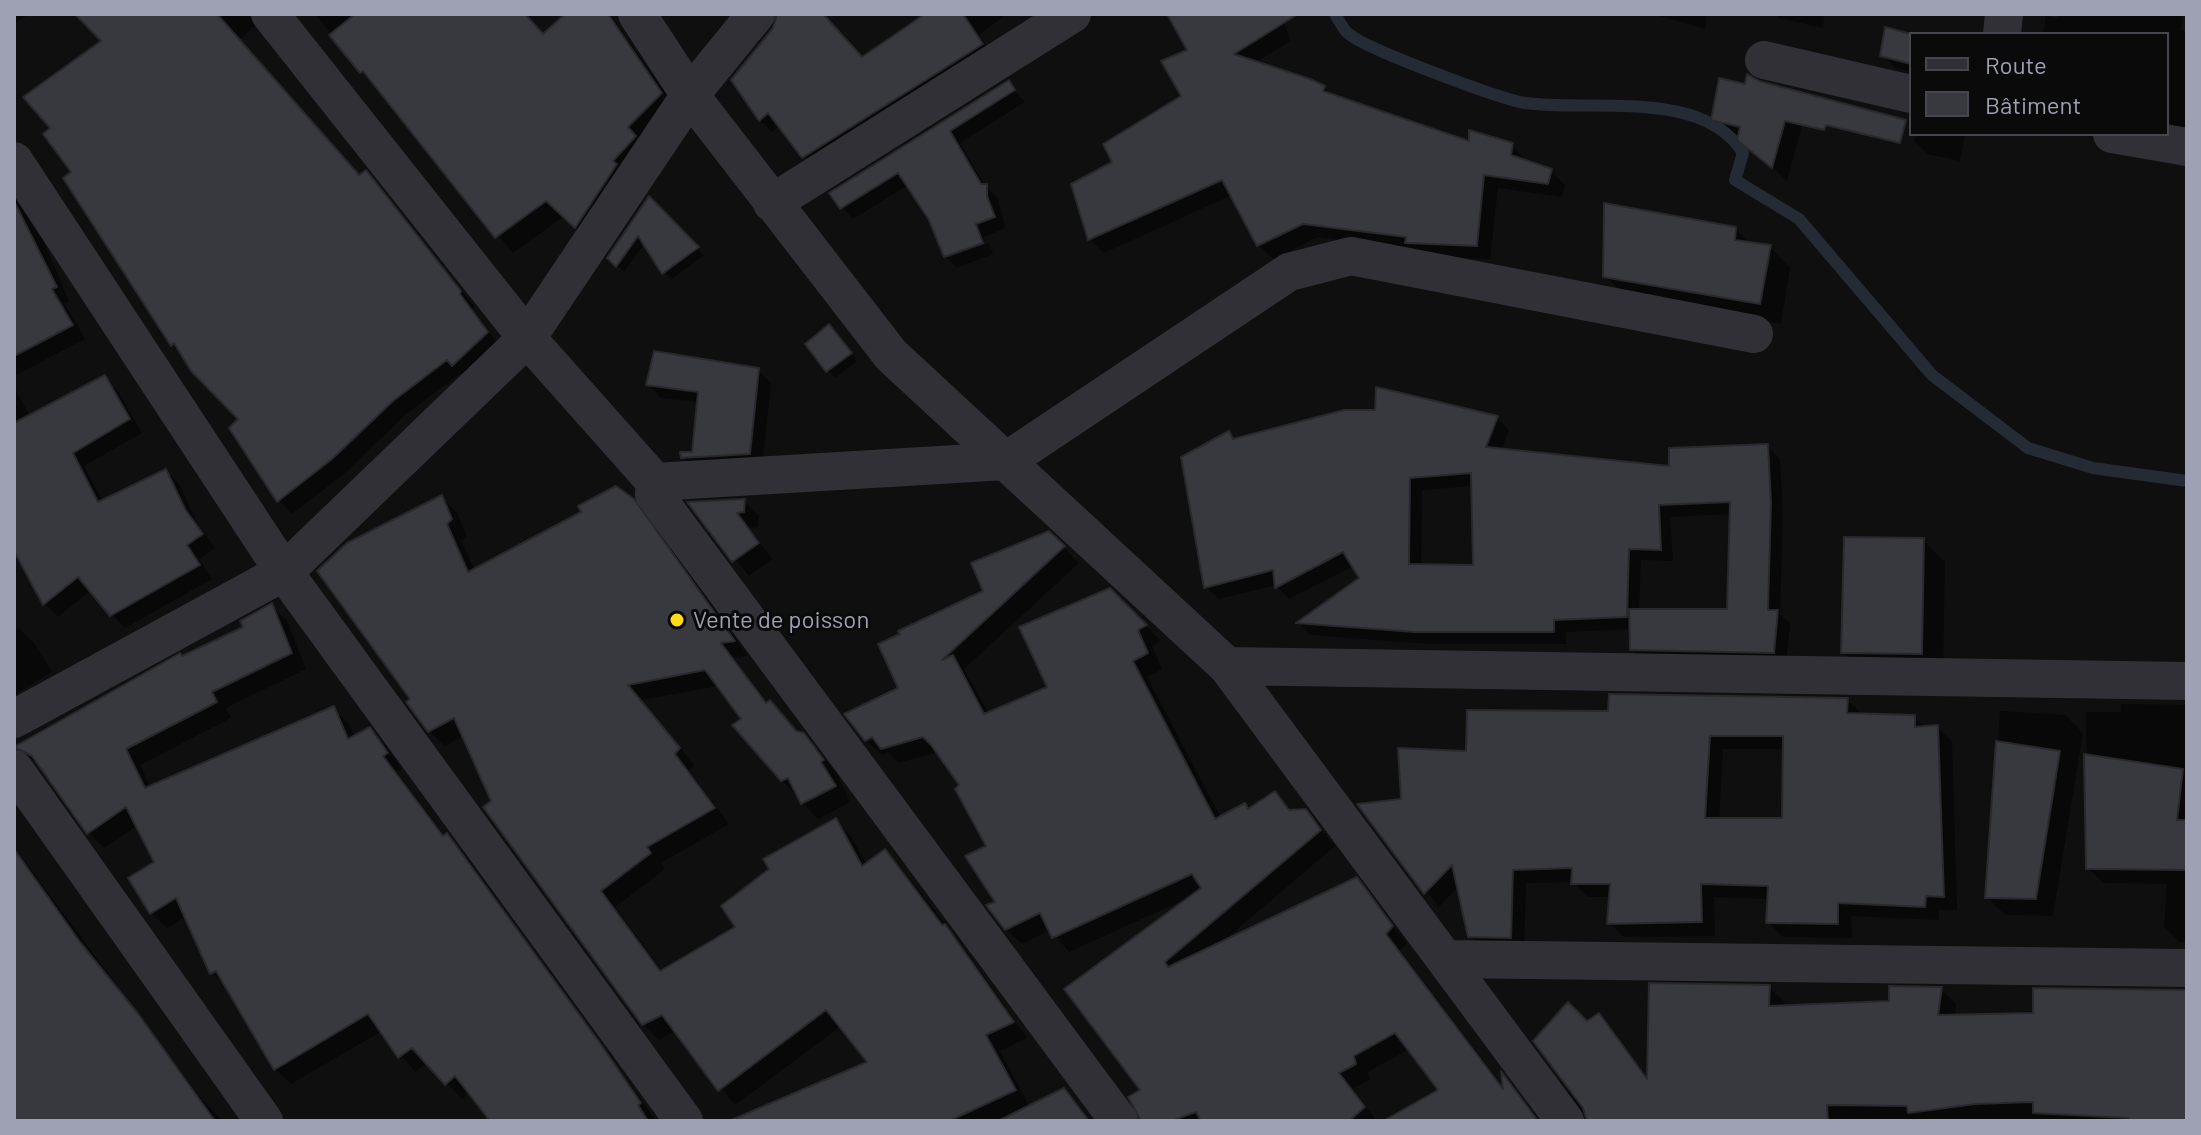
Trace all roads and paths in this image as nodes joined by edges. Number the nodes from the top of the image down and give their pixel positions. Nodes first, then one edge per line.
1 (270, 14) edge
2 (637, 14) edge
3 (756, 14) edge
4 (1072, 14) edge
5 (1764, 60) dead end
6 (1909, 94) edge
7 (690, 95) junction
8 (2124, 136) edge
9 (2187, 147) edge
10 (14, 161) edge
11 (772, 203) junction
12 (1754, 334) dead end
13 (527, 338) junction
14 (1006, 461) junction
15 (655, 482) junction
16 (284, 572) junction
17 (1227, 666) junction
18 (2187, 681) edge
19 (14, 719) edge
20 (14, 769) edge
21 (1445, 959) junction
22 (2187, 968) edge
23 (264, 1121) edge
24 (684, 1121) edge
25 (1119, 1121) edge
26 (1565, 1121) edge

1 - 13 street
2 - 7 street
3 - 7 street
4 - 11 street
5 - 6 street
7 - 11 street
7 - 13 street
8 - 9 street
10 - 16 street
11 - 14 street
12 - 14 street
13 - 15 street
13 - 16 street
14 - 15 street
14 - 17 street
15 - 25 street
16 - 19 street
16 - 24 street
17 - 18 street
17 - 21 street
20 - 23 street
21 - 22 street
21 - 26 street

